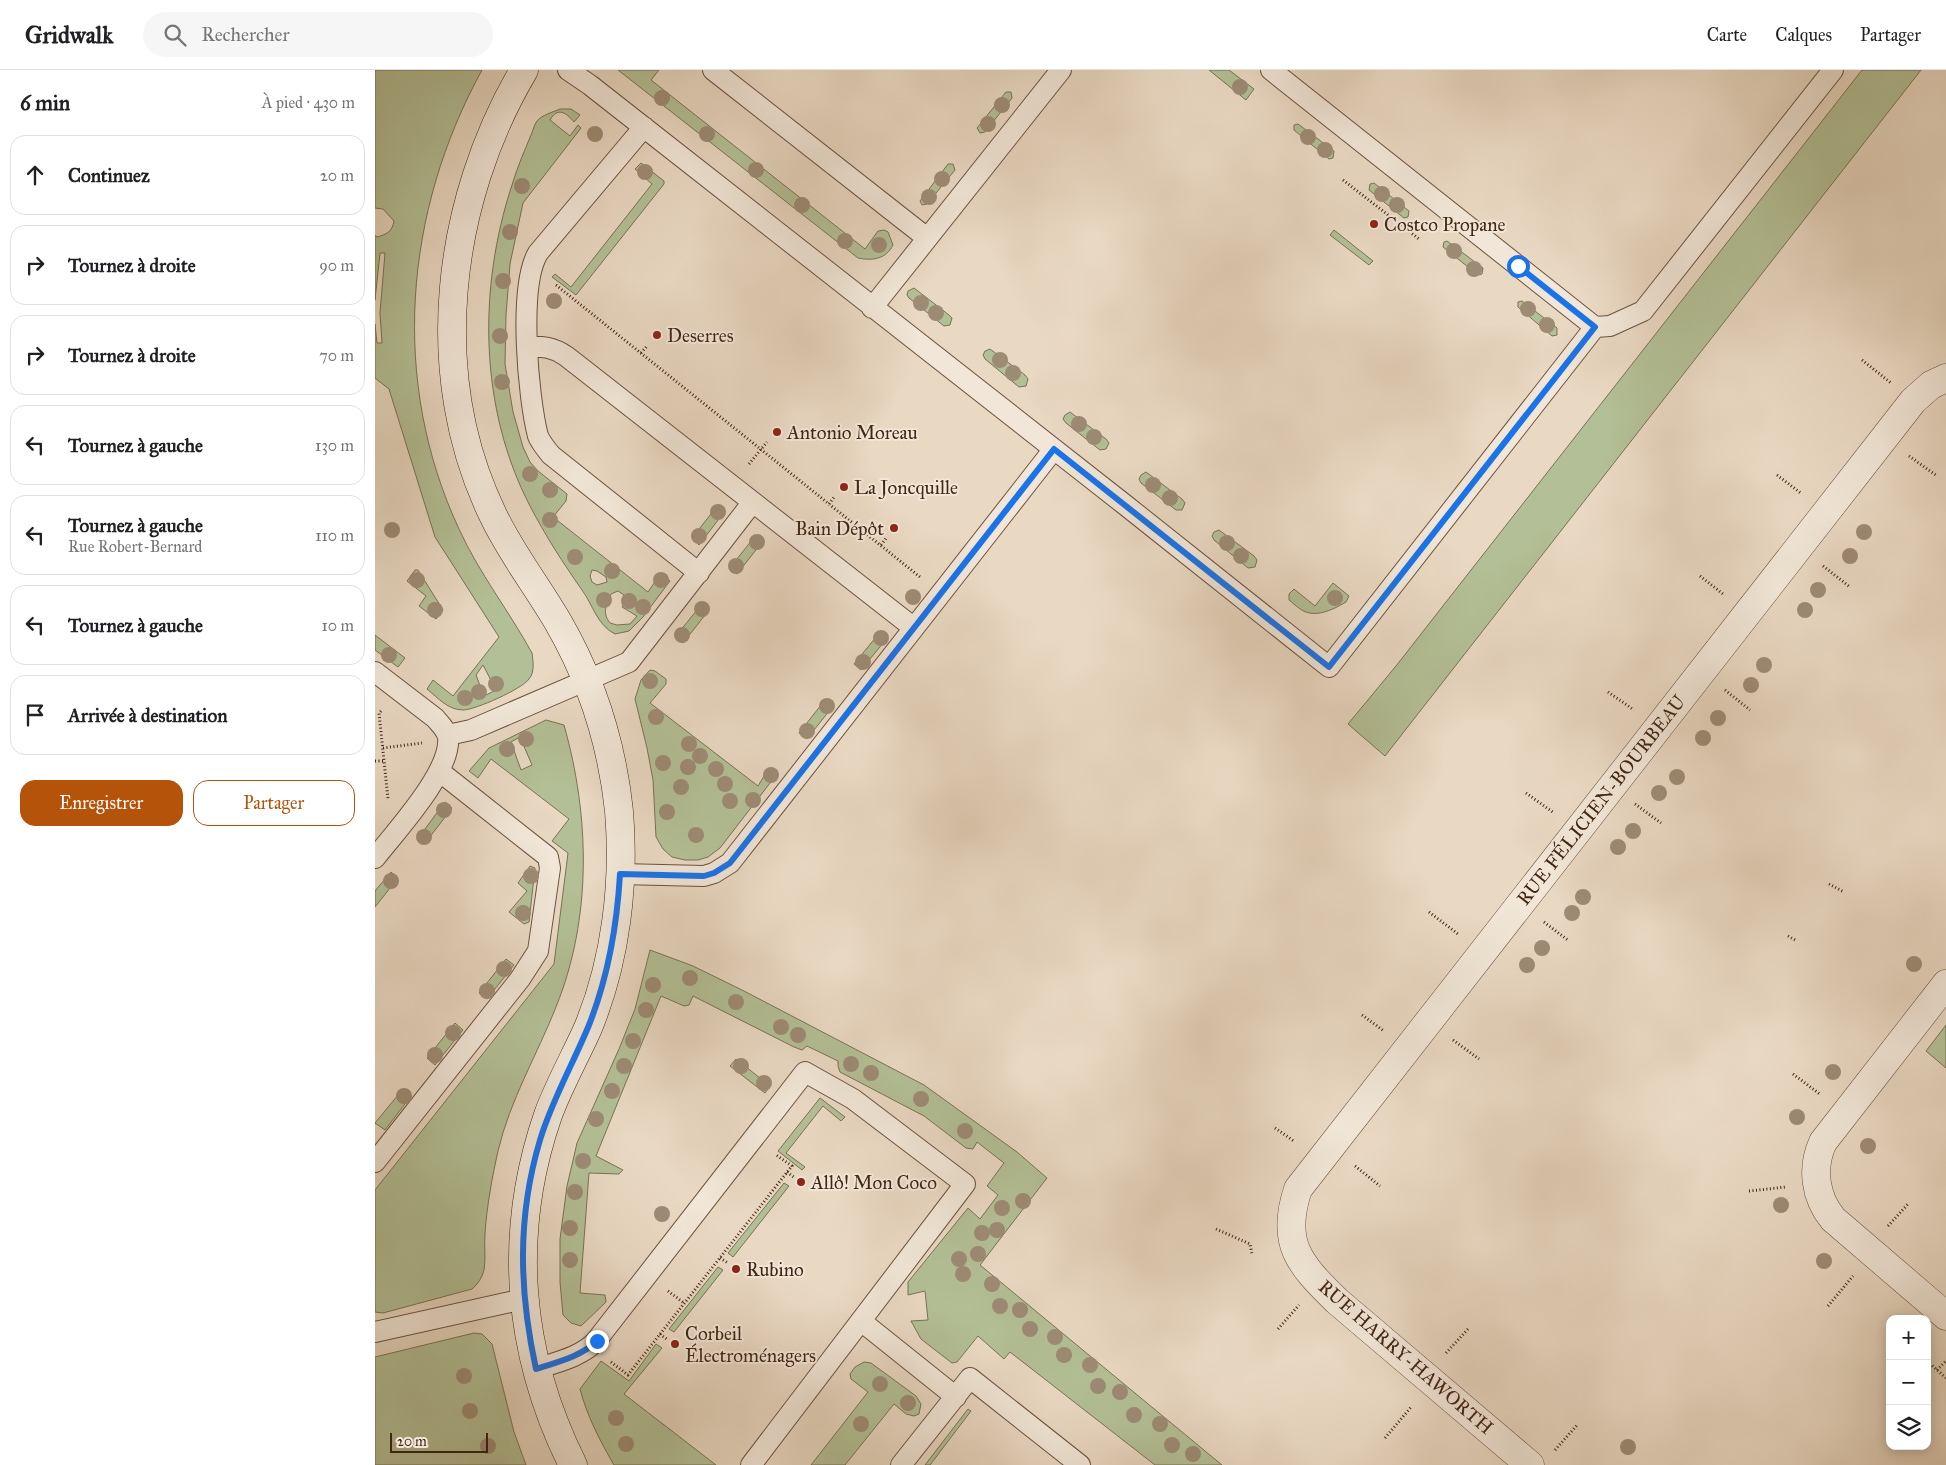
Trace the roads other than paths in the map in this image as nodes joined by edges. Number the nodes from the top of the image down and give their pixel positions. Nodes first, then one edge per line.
1 (524, 70) edge
2 (568, 70) edge
3 (713, 70) edge
4 (1061, 70) edge
5 (1271, 70) edge
6 (1833, 70) edge
7 (644, 127) junction
8 (927, 238) junction
9 (872, 308) junction
10 (1595, 327) junction
11 (527, 347) junction
12 (1946, 378) edge
13 (1054, 449) junction
14 (752, 503) junction
15 (699, 573) junction
16 (914, 628) junction
17 (375, 672) edge
18 (586, 681) junction
19 (447, 736) junction
20 (439, 771) junction
21 (375, 858) edge
22 (620, 874) junction
23 (1946, 984) edge
24 (375, 1162) edge
25 (1293, 1241) joint
26 (524, 1299) junction
27 (1946, 1316) edge
28 (861, 1321) junction
29 (375, 1332) edge
30 (536, 1369) junction
31 (956, 1397) junction
32 (573, 1465) edge
33 (751, 1465) edge
34 (901, 1465) edge
35 (1080, 1465) edge
36 (1530, 1465) edge

1 - 18 street
2 - 7 lane
3 - 8 lane
4 - 8 lane
5 - 10 lane
6 - 10 lane
7 - 9 lane
7 - 11 lane
8 - 9 lane
9 - 13 lane
10 - 13 lane
11 - 14 lane
11 - 15 lane
12 - 25 street, RUE FÉLICIEN-BOURBEAU
13 - 16 lane
14 - 15 lane
14 - 16 lane
15 - 18 lane
16 - 22 lane
17 - 19 lane
18 - 19 lane
18 - 22 street
19 - 20 lane
20 - 21 lane
20 - 24 lane
22 - 26 street
23 - 27 street
25 - 36 street, RUE HARRY-HAWORTH
26 - 29 lane
26 - 30 street
28 - 30 lane
28 - 31 lane
28 - 33 lane
30 - 32 street
31 - 34 lane
31 - 35 lane

